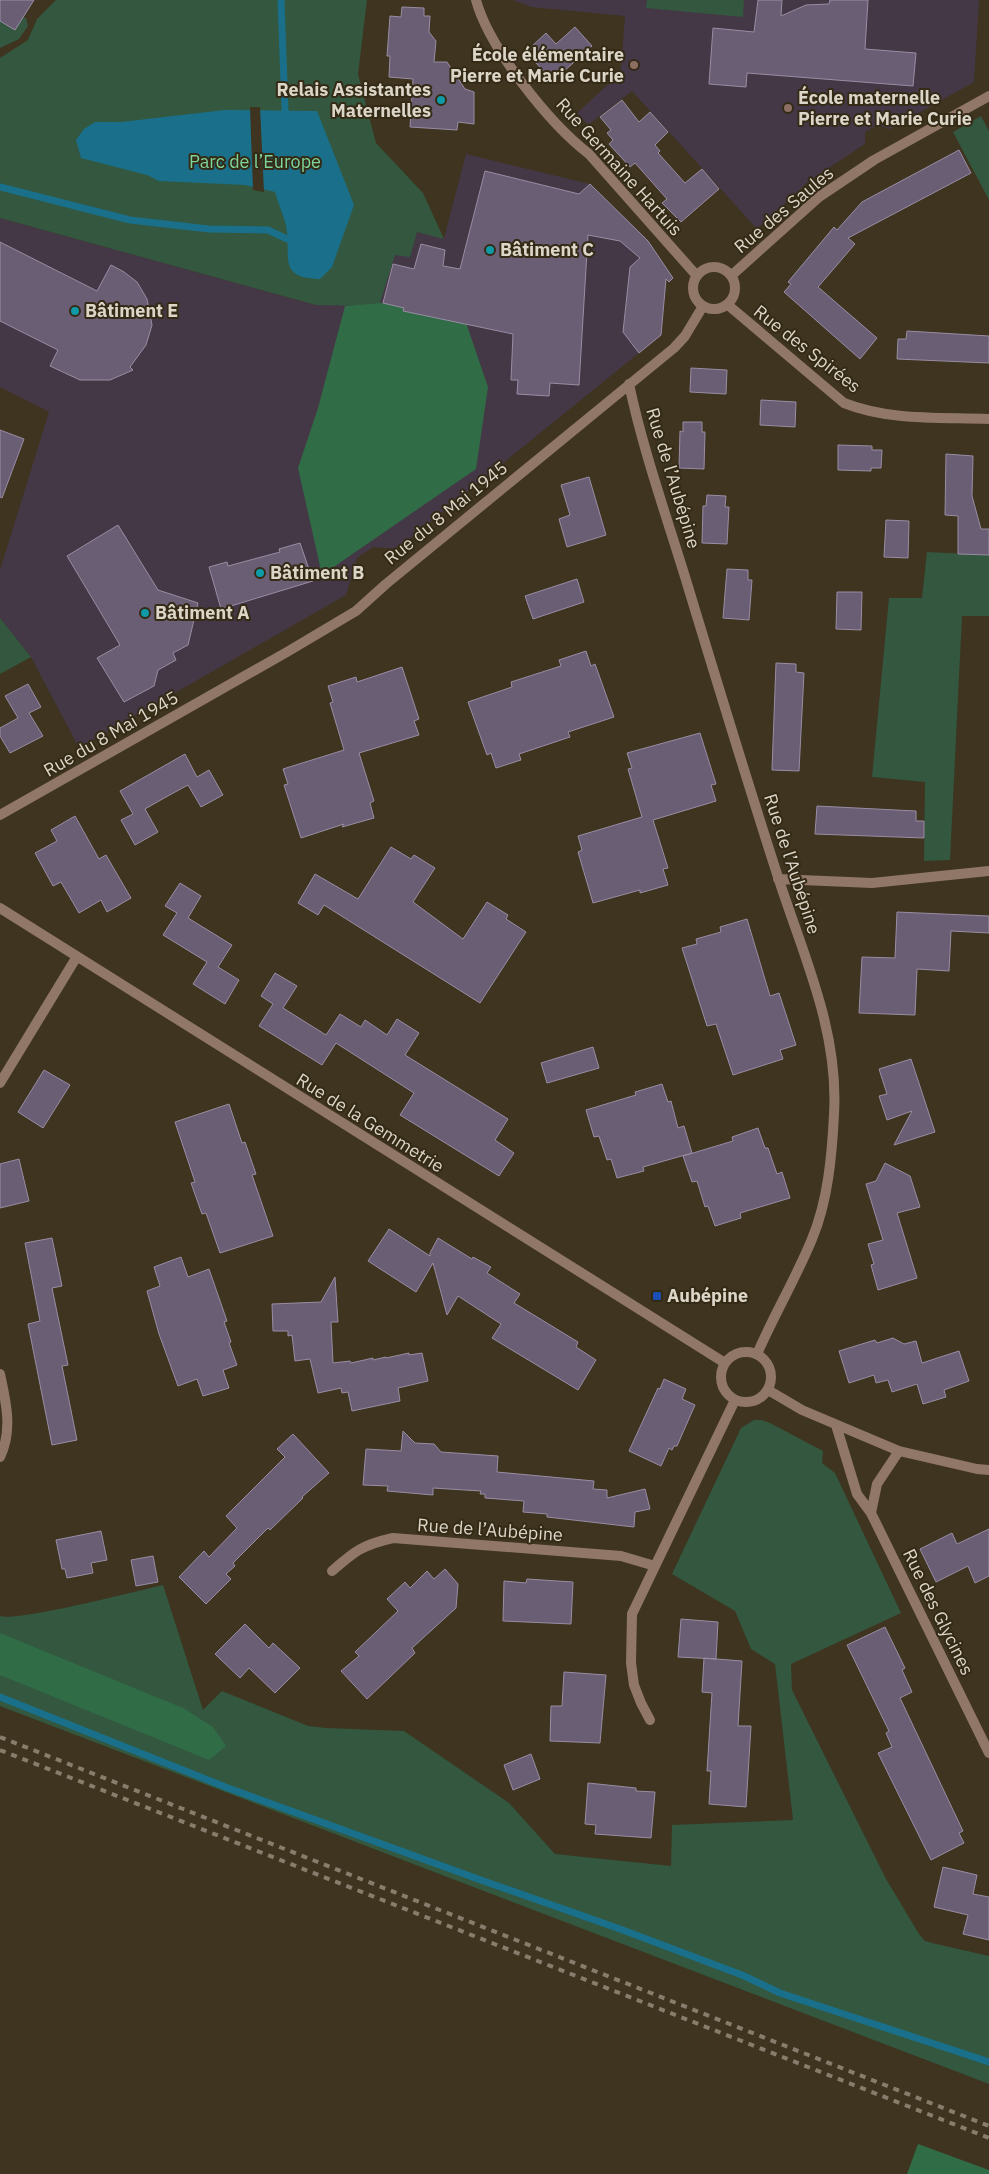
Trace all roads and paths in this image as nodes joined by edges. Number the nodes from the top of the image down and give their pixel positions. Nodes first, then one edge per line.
1 (476, 0) edge
2 (989, 96) edge
3 (697, 276) junction
4 (732, 276) junction
5 (728, 305) junction
6 (703, 306) junction
7 (629, 384) junction
8 (989, 419) edge
9 (0, 815) edge
10 (989, 871) edge
11 (778, 879) junction
12 (0, 908) edge
13 (76, 958) junction
14 (0, 1083) edge
15 (757, 1354) junction
16 (725, 1363) junction
17 (0, 1374) edge
18 (768, 1390) junction
19 (735, 1400) junction
20 (836, 1424) junction
21 (899, 1451) junction
22 (0, 1457) edge
23 (989, 1470) edge
24 (871, 1513) junction
25 (655, 1566) junction
26 (332, 1571) dead end
27 (650, 1720) dead end
28 (989, 1753) edge

1 - 3 street, Rue Germaine Hartuis
2 - 4 street, Rue des Saules
3 - 4 street
3 - 6 street
4 - 5 street
5 - 6 street
5 - 8 street, Rue des Spirées
6 - 7 street, Rue du 8 Mai 1945
7 - 9 street, Rue du 8 Mai 1945
7 - 11 street, Rue de l’Aubépine
10 - 11 street
11 - 15 street, Rue de l’Aubépine
12 - 13 street, Rue de la Gemmetrie
13 - 14 street
13 - 16 street, Rue de la Gemmetrie
15 - 16 street
15 - 18 street
16 - 19 street
17 - 22 street
18 - 19 street
18 - 20 street
19 - 25 street
20 - 21 street
20 - 24 street, Rue des Glycines
21 - 23 street
21 - 24 street
24 - 28 street, Rue des Glycines
25 - 26 street, Rue de l’Aubépine
25 - 27 street

